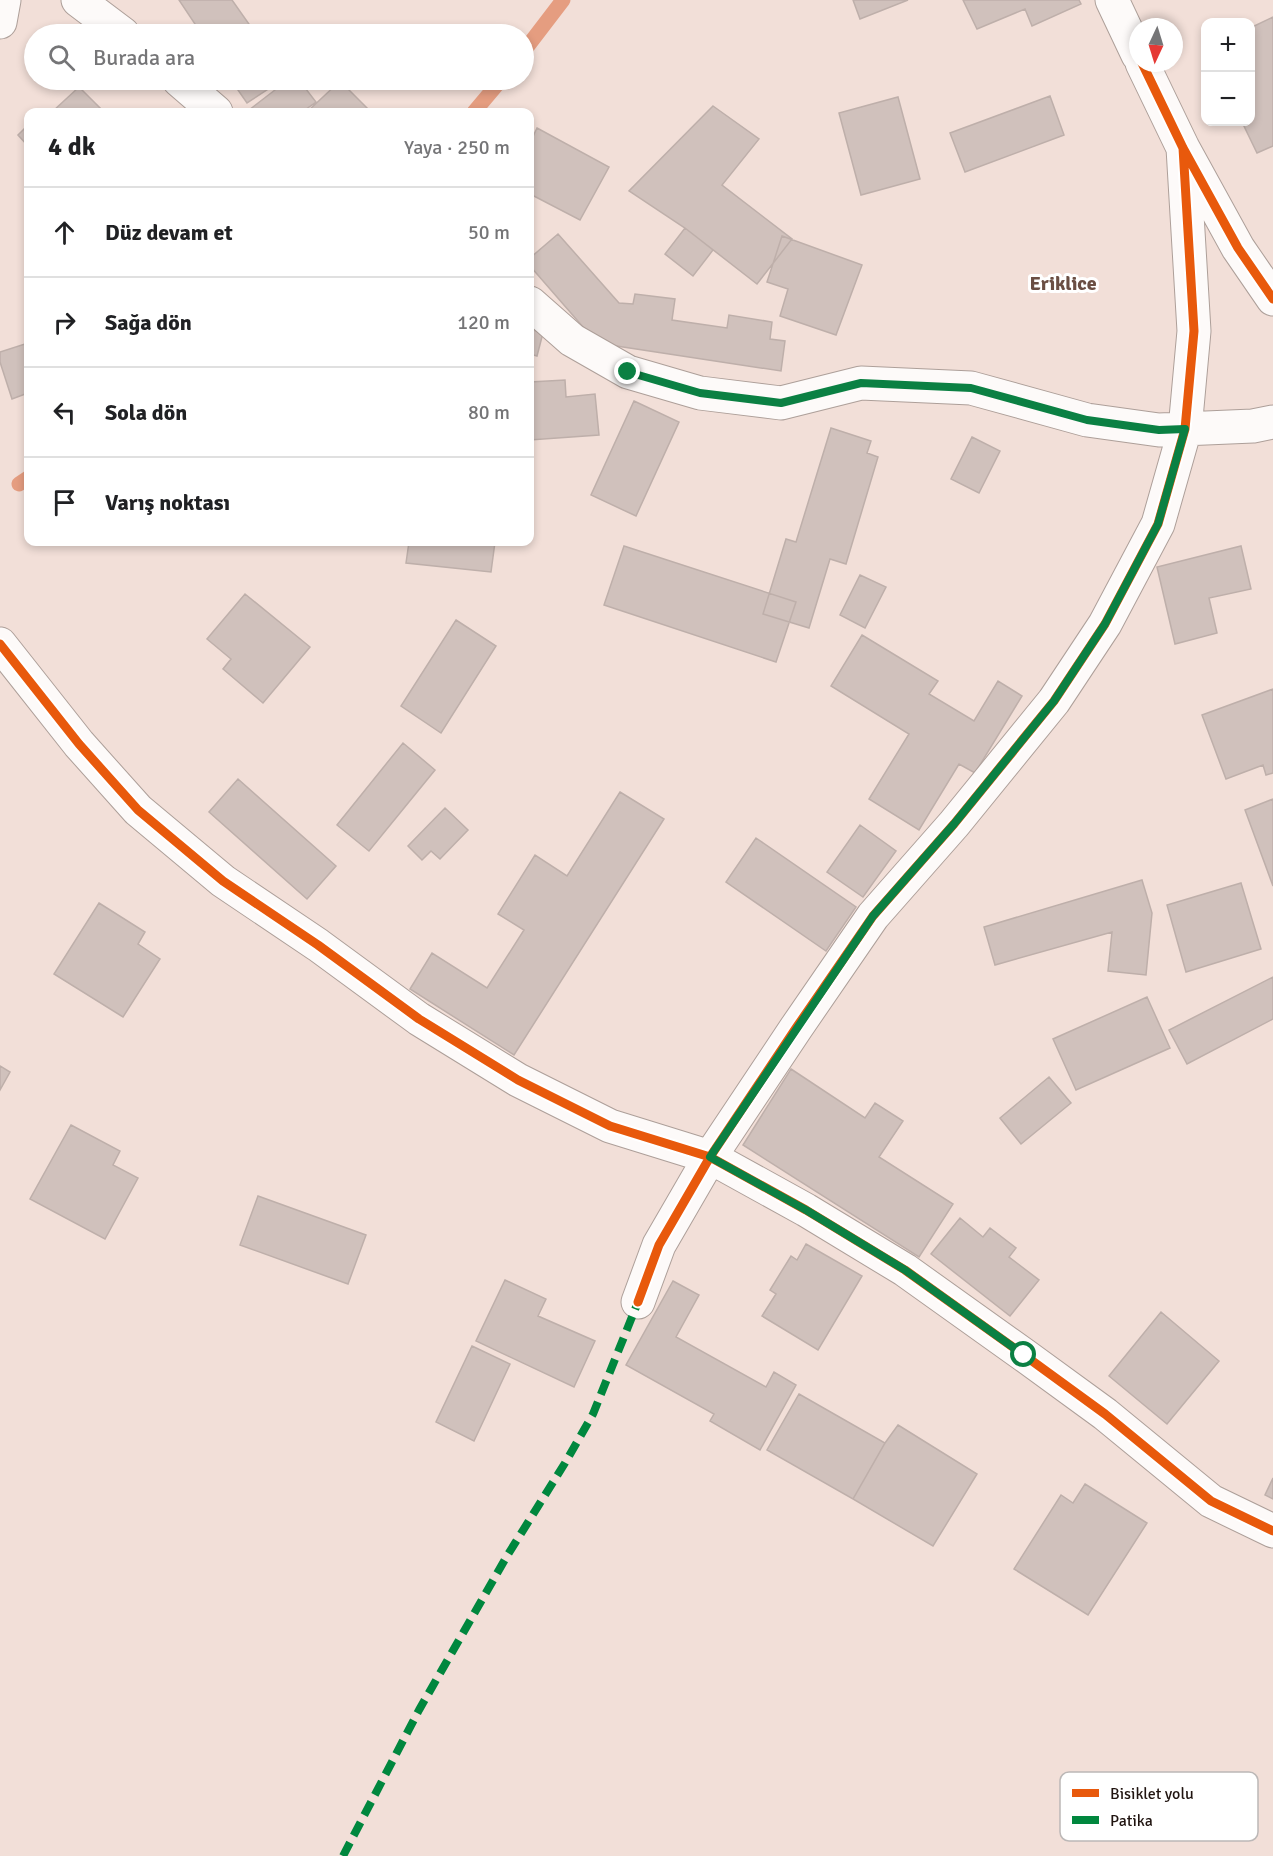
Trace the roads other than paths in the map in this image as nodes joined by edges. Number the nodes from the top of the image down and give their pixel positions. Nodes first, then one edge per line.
1 (4, 0) edge
2 (78, 0) edge
3 (1112, 0) edge
4 (0, 22) edge
5 (110, 24) edge
6 (1129, 36) edge
7 (1146, 72) edge
8 (191, 90) edge
9 (211, 108) edge
10 (1183, 148) junction
11 (1268, 283) edge
12 (534, 307) edge
13 (1273, 422) edge
14 (1185, 429) junction
15 (0, 644) edge
16 (710, 1157) junction
17 (638, 1302) dead end
18 (1273, 1531) edge

1 - 4 street
2 - 5 street
3 - 6 street
7 - 10 street
8 - 9 street
10 - 11 street
10 - 14 street
12 - 14 street
13 - 14 street
14 - 16 street
15 - 16 street
16 - 17 street
16 - 18 street

